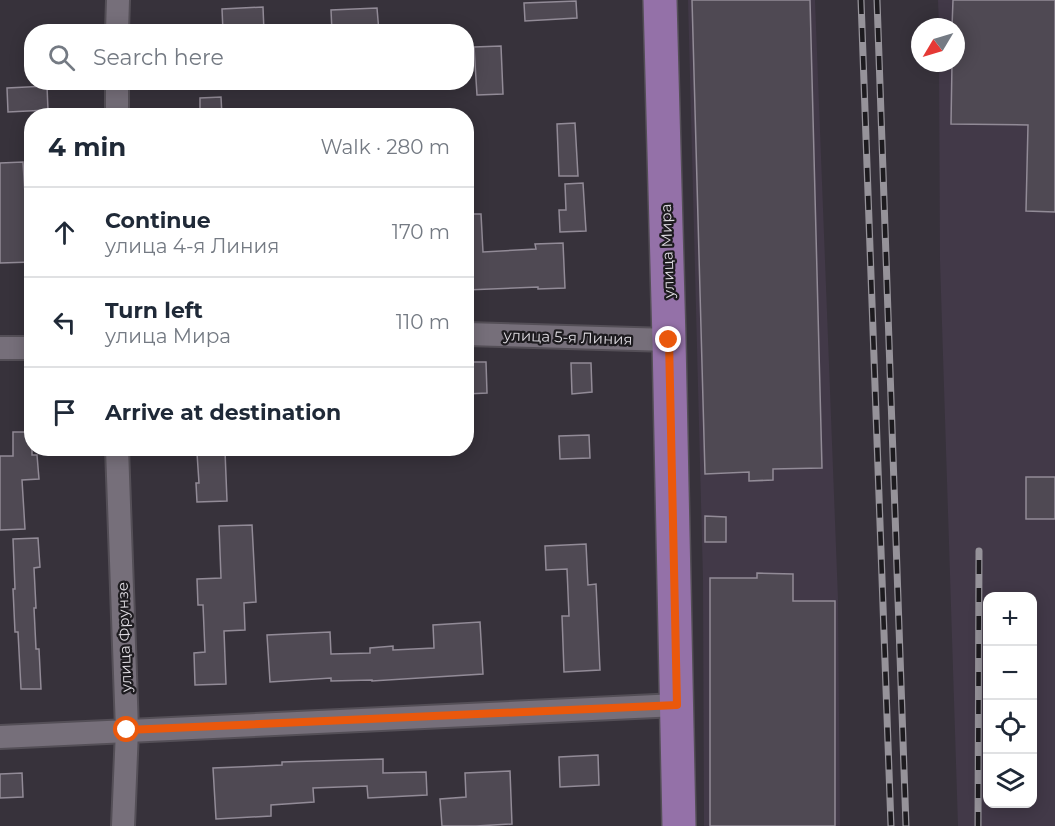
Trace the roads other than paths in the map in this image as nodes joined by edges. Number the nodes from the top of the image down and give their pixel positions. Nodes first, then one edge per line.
1 (118, 0) edge
2 (660, 0) edge
3 (117, 24) edge
4 (117, 90) edge
5 (117, 108) edge
6 (474, 334) edge
7 (669, 340) junction
8 (0, 348) edge
9 (24, 348) edge
10 (117, 456) edge
11 (677, 705) junction
12 (127, 730) junction
13 (0, 736) edge
14 (123, 826) edge
15 (679, 826) edge

1 - 3 street
2 - 7 main road, улица Мира
4 - 5 street
6 - 7 street, улица 5-я Линия
7 - 11 main road, улица Мира
8 - 9 street
10 - 12 street, улица Фрунзе
11 - 12 street
11 - 15 main road, улица Мира
12 - 13 street
12 - 14 street, улица Фрунзе

